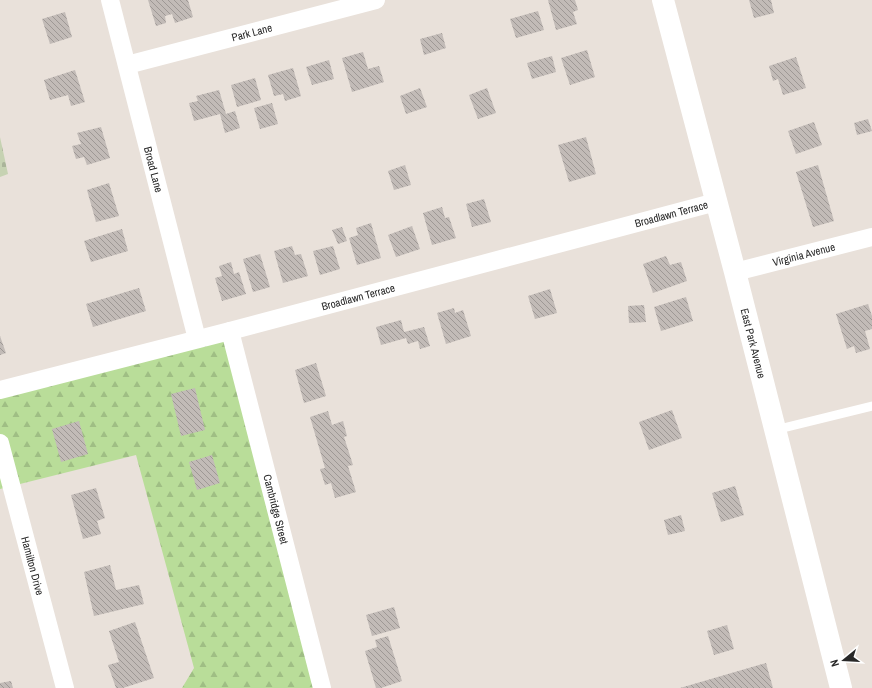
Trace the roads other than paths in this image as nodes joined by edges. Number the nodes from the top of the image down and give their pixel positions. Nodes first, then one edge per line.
1 (110, 0) edge
2 (376, 0) edge
3 (663, 0) edge
4 (127, 65) junction
5 (716, 202) junction
6 (872, 237) edge
7 (735, 272) junction
8 (230, 331) junction
9 (197, 339) junction
10 (0, 390) edge
11 (872, 406) edge
12 (775, 430) junction
13 (0, 443) edge
14 (65, 688) edge
15 (322, 688) edge
16 (841, 688) edge

1 - 4 street, Broad Lane
2 - 4 street, Park Lane
3 - 5 main road, East Park Avenue
4 - 9 street, Broad Lane
5 - 7 main road, East Park Avenue
5 - 8 street, Broadlawn Terrace
6 - 7 street, Virginia Avenue
7 - 12 main road, East Park Avenue
8 - 9 street, Broadlawn Terrace
8 - 15 street, Cambridge Street
9 - 10 street, Broadlawn Terrace
11 - 12 lane
12 - 16 main road, East Park Avenue
13 - 14 street, Hamilton Drive

